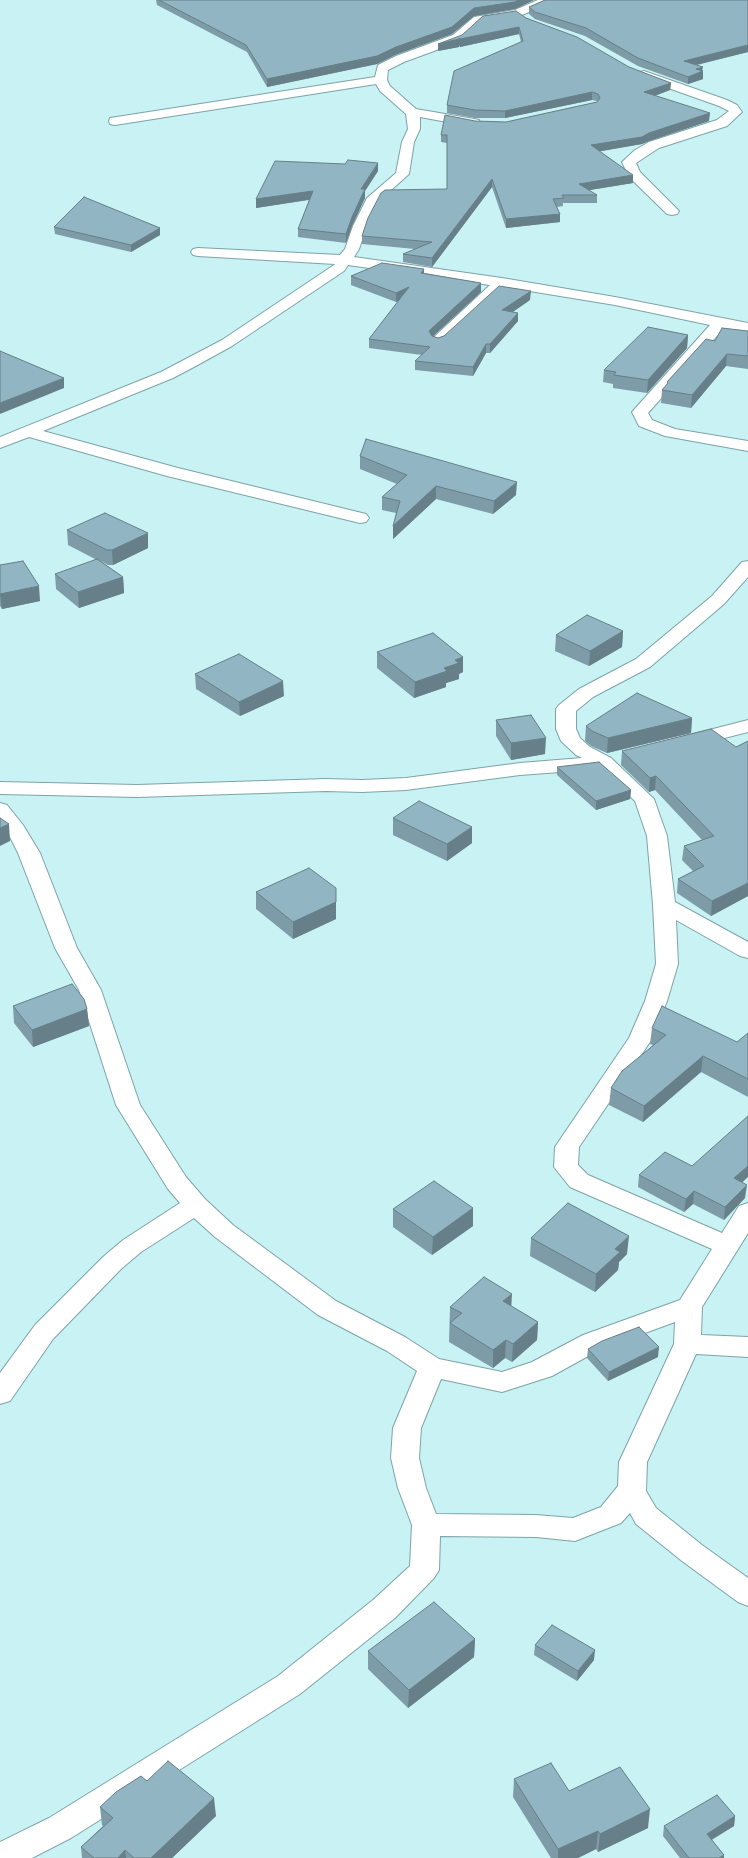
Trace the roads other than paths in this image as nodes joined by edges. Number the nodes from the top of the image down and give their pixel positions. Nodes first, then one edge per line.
1 (548, 0) edge
2 (518, 12) junction
3 (530, 22) edge
4 (633, 70) edge
5 (380, 80) junction
6 (412, 112) junction
7 (115, 121) dead end
8 (490, 124) edge
9 (672, 210) dead end
10 (198, 252) dead end
11 (346, 260) junction
12 (502, 282) junction
13 (720, 323) junction
14 (748, 328) edge
15 (438, 341) edge
16 (28, 432) junction
17 (0, 443) edge
18 (748, 446) edge
19 (360, 518) dead end
20 (748, 566) edge
21 (748, 726) edge
22 (668, 746) edge
23 (614, 760) junction
24 (0, 788) edge
25 (0, 809) edge
26 (664, 905) junction
27 (748, 951) edge
28 (196, 1205) junction
29 (748, 1212) edge
30 (728, 1246) junction
31 (690, 1307) junction
32 (687, 1344) junction
33 (748, 1347) edge
34 (432, 1366) junction
35 (0, 1394) edge
36 (632, 1489) junction
37 (426, 1525) junction
38 (748, 1594) edge
39 (0, 1858) edge

1 - 2 street
2 - 3 street
2 - 5 street
4 - 9 street
5 - 6 street
5 - 7 street
6 - 8 street
6 - 11 street
10 - 11 street
11 - 12 street
11 - 16 street
12 - 13 street
12 - 15 street
13 - 14 street
13 - 18 street
16 - 17 street
16 - 19 street
20 - 23 street
21 - 22 street
23 - 24 street
23 - 26 street
25 - 28 street
26 - 27 street
26 - 30 street
28 - 34 street
28 - 35 street
29 - 30 street
30 - 31 street
31 - 32 street
31 - 34 street
32 - 33 street
32 - 36 street
34 - 37 street
36 - 37 street
36 - 38 street
37 - 39 street

